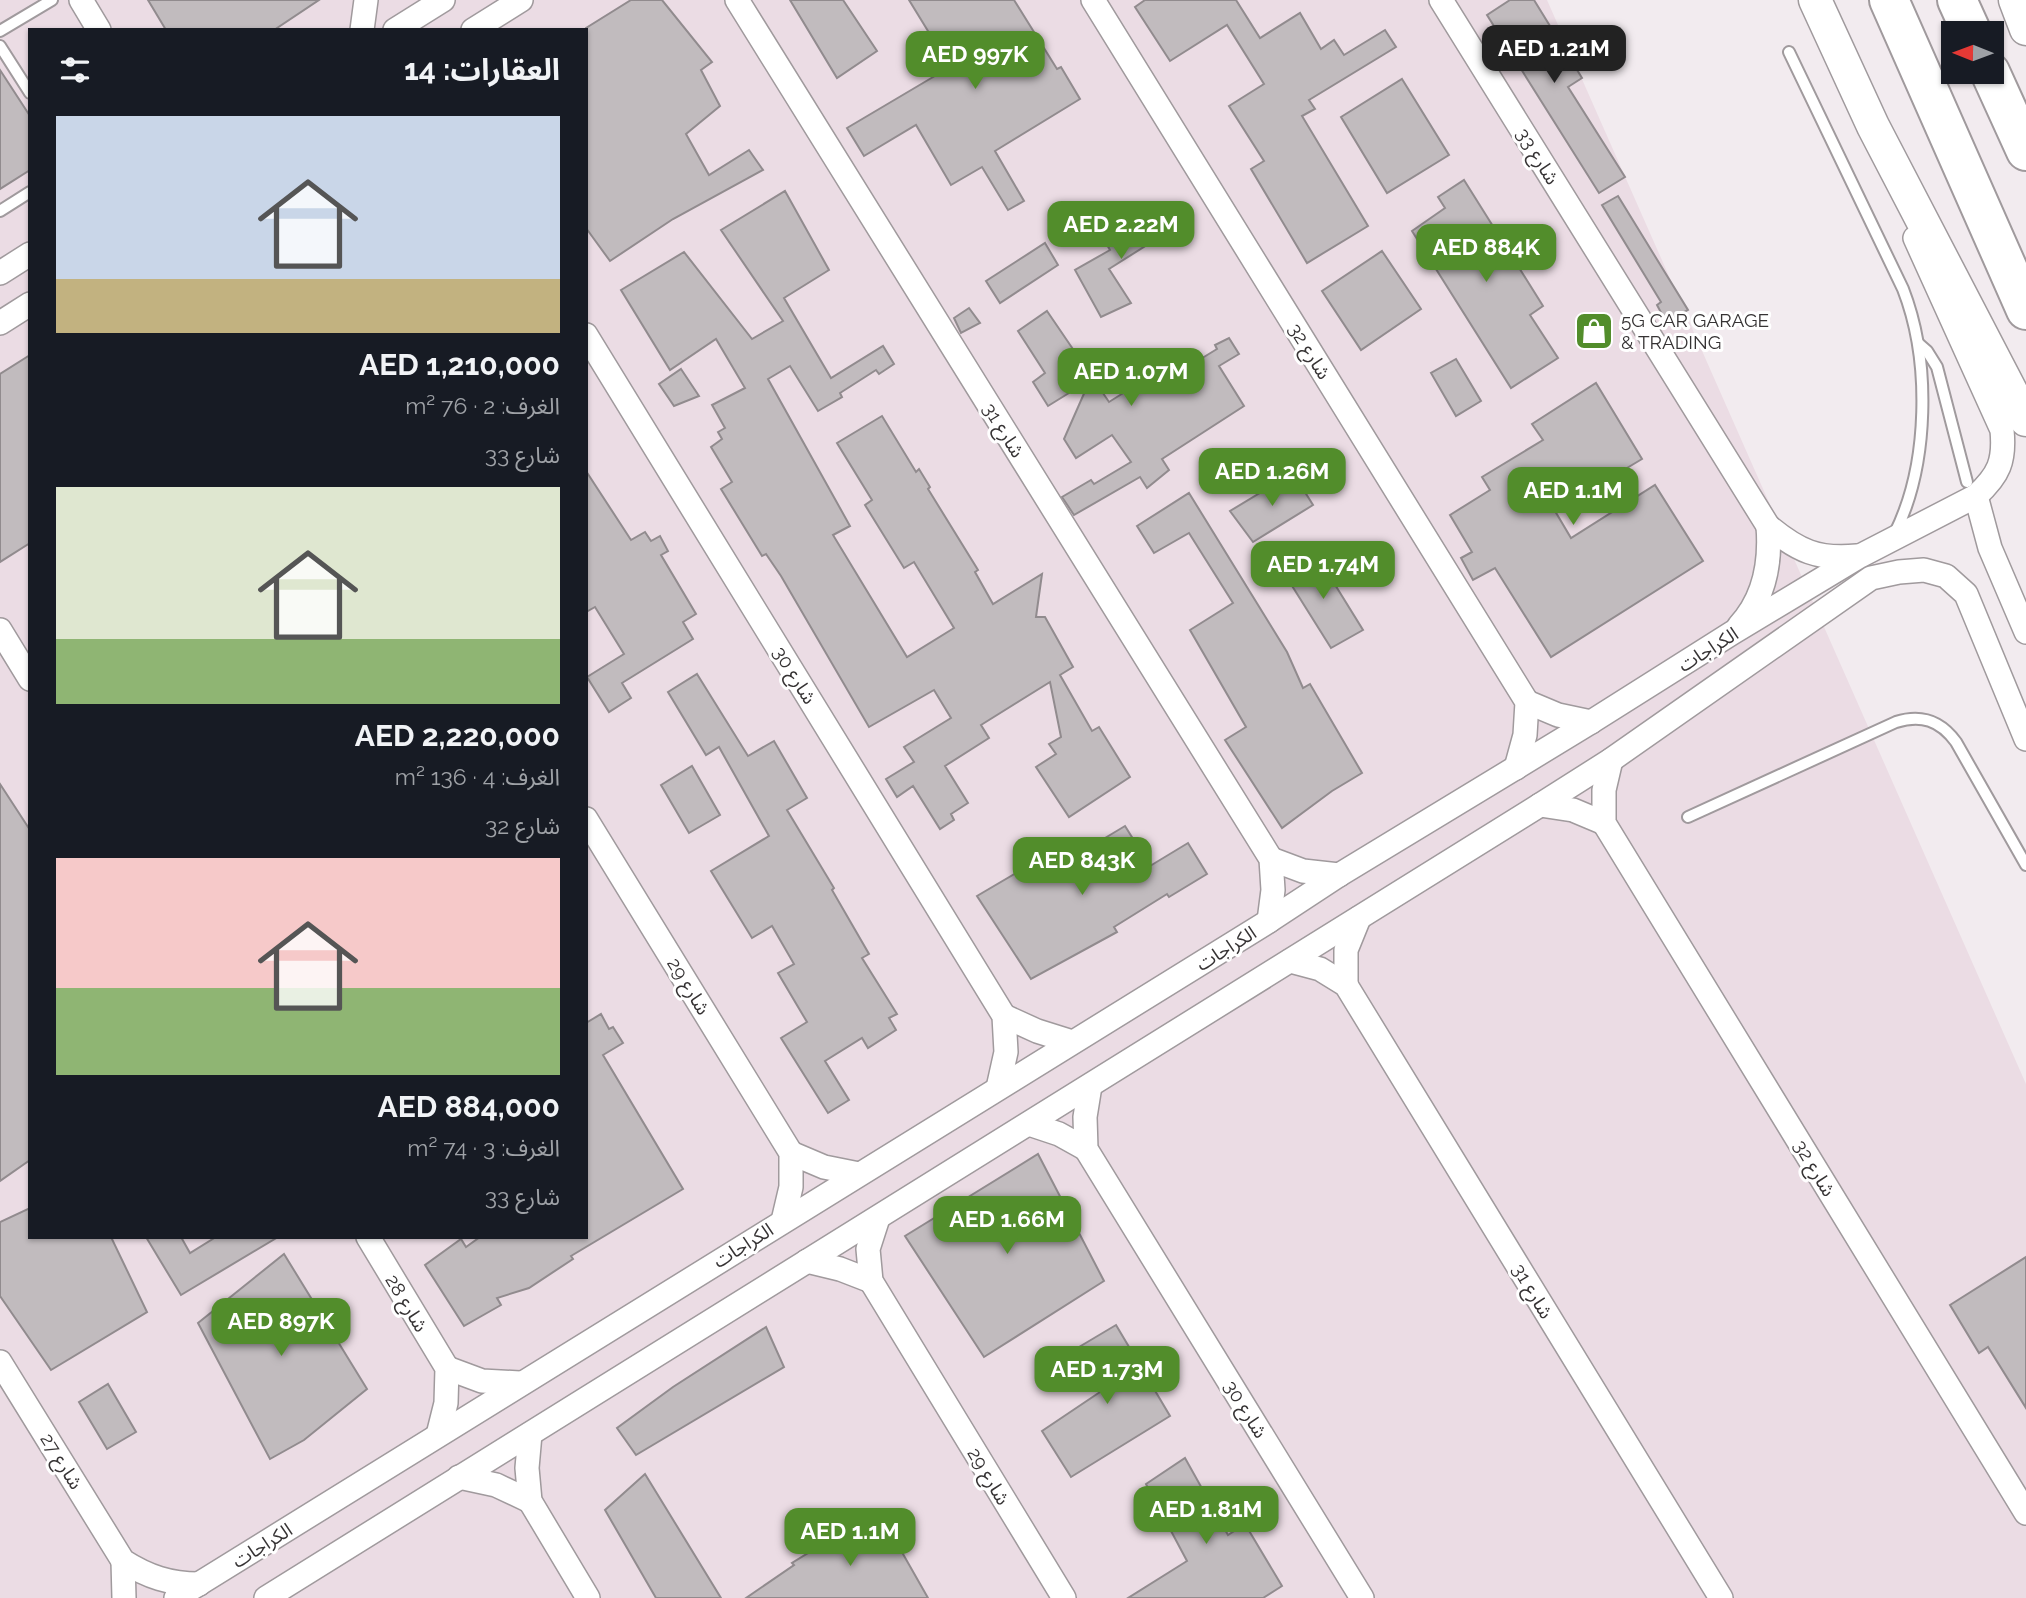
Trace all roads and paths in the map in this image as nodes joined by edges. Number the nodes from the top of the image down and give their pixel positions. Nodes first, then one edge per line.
1 (52, 0) edge
2 (81, 0) edge
3 (366, 0) edge
4 (412, 0) edge
5 (521, 0) edge
6 (737, 0) edge
7 (1093, 0) edge
8 (1441, 0) edge
9 (1815, 0) edge
10 (1889, 0) edge
11 (1957, 0) edge
12 (2015, 0) edge
13 (440, 2) edge
14 (1967, 21) edge
15 (98, 28) edge
16 (362, 28) edge
17 (398, 28) edge
18 (476, 28) edge
19 (2026, 29) edge
20 (0, 31) edge
21 (0, 46) edge
22 (1789, 52) dead end
23 (1995, 84) edge
24 (28, 90) edge
25 (2026, 151) edge
26 (1895, 169) junction
27 (28, 193) edge
28 (0, 211) edge
29 (28, 255) edge
30 (0, 273) edge
31 (28, 305) edge
32 (2026, 310) edge
33 (0, 323) edge
34 (588, 338) edge
35 (1919, 344) junction
36 (2026, 421) edge
37 (1972, 489) junction
38 (1768, 526) junction
39 (1892, 539) junction
40 (1860, 556) junction
41 (0, 630) edge
42 (2026, 632) edge
43 (1732, 633) junction
44 (28, 677) edge
45 (1527, 702) junction
46 (1591, 722) junction
47 (2026, 739) edge
48 (1611, 760) junction
49 (1516, 768) junction
50 (1540, 805) junction
51 (1688, 817) dead end
52 (588, 822) edge
53 (1604, 822) junction
54 (1271, 859) junction
55 (2026, 865) edge
56 (1339, 875) junction
57 (1359, 918) junction
58 (1269, 921) junction
59 (1290, 961) junction
60 (1346, 985) junction
61 (1004, 1016) junction
62 (1072, 1042) junction
63 (1090, 1086) junction
64 (998, 1088) junction
65 (1029, 1124) junction
66 (1086, 1149) junction
67 (791, 1153) junction
68 (859, 1174) junction
69 (878, 1218) junction
70 (783, 1221) junction
71 (369, 1239) edge
72 (807, 1261) junction
73 (871, 1281) junction
74 (0, 1362) edge
75 (447, 1368) junction
76 (520, 1383) junction
77 (530, 1434) junction
78 (438, 1435) junction
79 (459, 1477) junction
80 (530, 1502) junction
81 (2026, 1513) edge
82 (123, 1561) junction
83 (199, 1584) junction
84 (124, 1598) edge
85 (176, 1598) edge
86 (266, 1598) edge
87 (588, 1598) edge
88 (1064, 1598) edge
89 (1362, 1598) edge
90 (1720, 1598) edge

1 - 20 lane
2 - 15 street
3 - 16 street
4 - 13 street
5 - 18 street
6 - 54 street, شارع 31
7 - 45 street, شارع 32
8 - 38 street, شارع 33
9 - 26 street
10 - 32 highway
11 - 14 highway
12 - 19 street
13 - 17 street
21 - 24 lane
22 - 35 lane
23 - 25 highway
26 - 36 street
26 - 37 street, الكراجات
27 - 28 lane
29 - 30 street
31 - 33 street
34 - 61 street, شارع 30
35 - 37 lane
35 - 39 lane
37 - 39 street, الكراجات
37 - 42 street
38 - 40 street, شارع 33
38 - 43 street
39 - 40 street, الكراجات
40 - 43 street, الكراجات
41 - 44 street
43 - 46 street, الكراجات
45 - 46 street
45 - 49 street
46 - 49 street, الكراجات
47 - 48 street, الكراجات
48 - 50 street, الكراجات
48 - 53 street
49 - 56 street, الكراجات
50 - 53 street
50 - 57 street, الكراجات
51 - 55 lane
52 - 67 street, شارع 29
53 - 81 street, شارع 32
54 - 56 street
54 - 58 street, شارع 31
56 - 58 street, الكراجات
57 - 59 street, الكراجات
57 - 60 street
58 - 62 street, الكراجات
59 - 60 street, شارع 31
59 - 63 street, الكراجات
60 - 90 street, شارع 31
61 - 62 street
61 - 64 street, شارع 30
62 - 64 street, الكراجات
63 - 65 street, الكراجات
63 - 66 street
64 - 68 street, الكراجات
65 - 66 street
65 - 69 street, الكراجات
66 - 89 street, شارع 30
67 - 68 street
67 - 70 street
68 - 70 street, الكراجات
69 - 72 street, الكراجات
69 - 73 street, شارع 29
70 - 76 street, الكراجات
71 - 75 street, شارع 28
72 - 73 street
72 - 77 street, الكراجات
73 - 88 street, شارع 29
74 - 82 street, شارع 27
75 - 76 street
75 - 78 street
76 - 78 street, الكراجات
77 - 79 street, الكراجات
77 - 80 street
78 - 83 street, الكراجات
79 - 80 street
79 - 86 street, الكراجات
80 - 87 street
82 - 83 street
82 - 84 street
83 - 85 street, الكراجات

